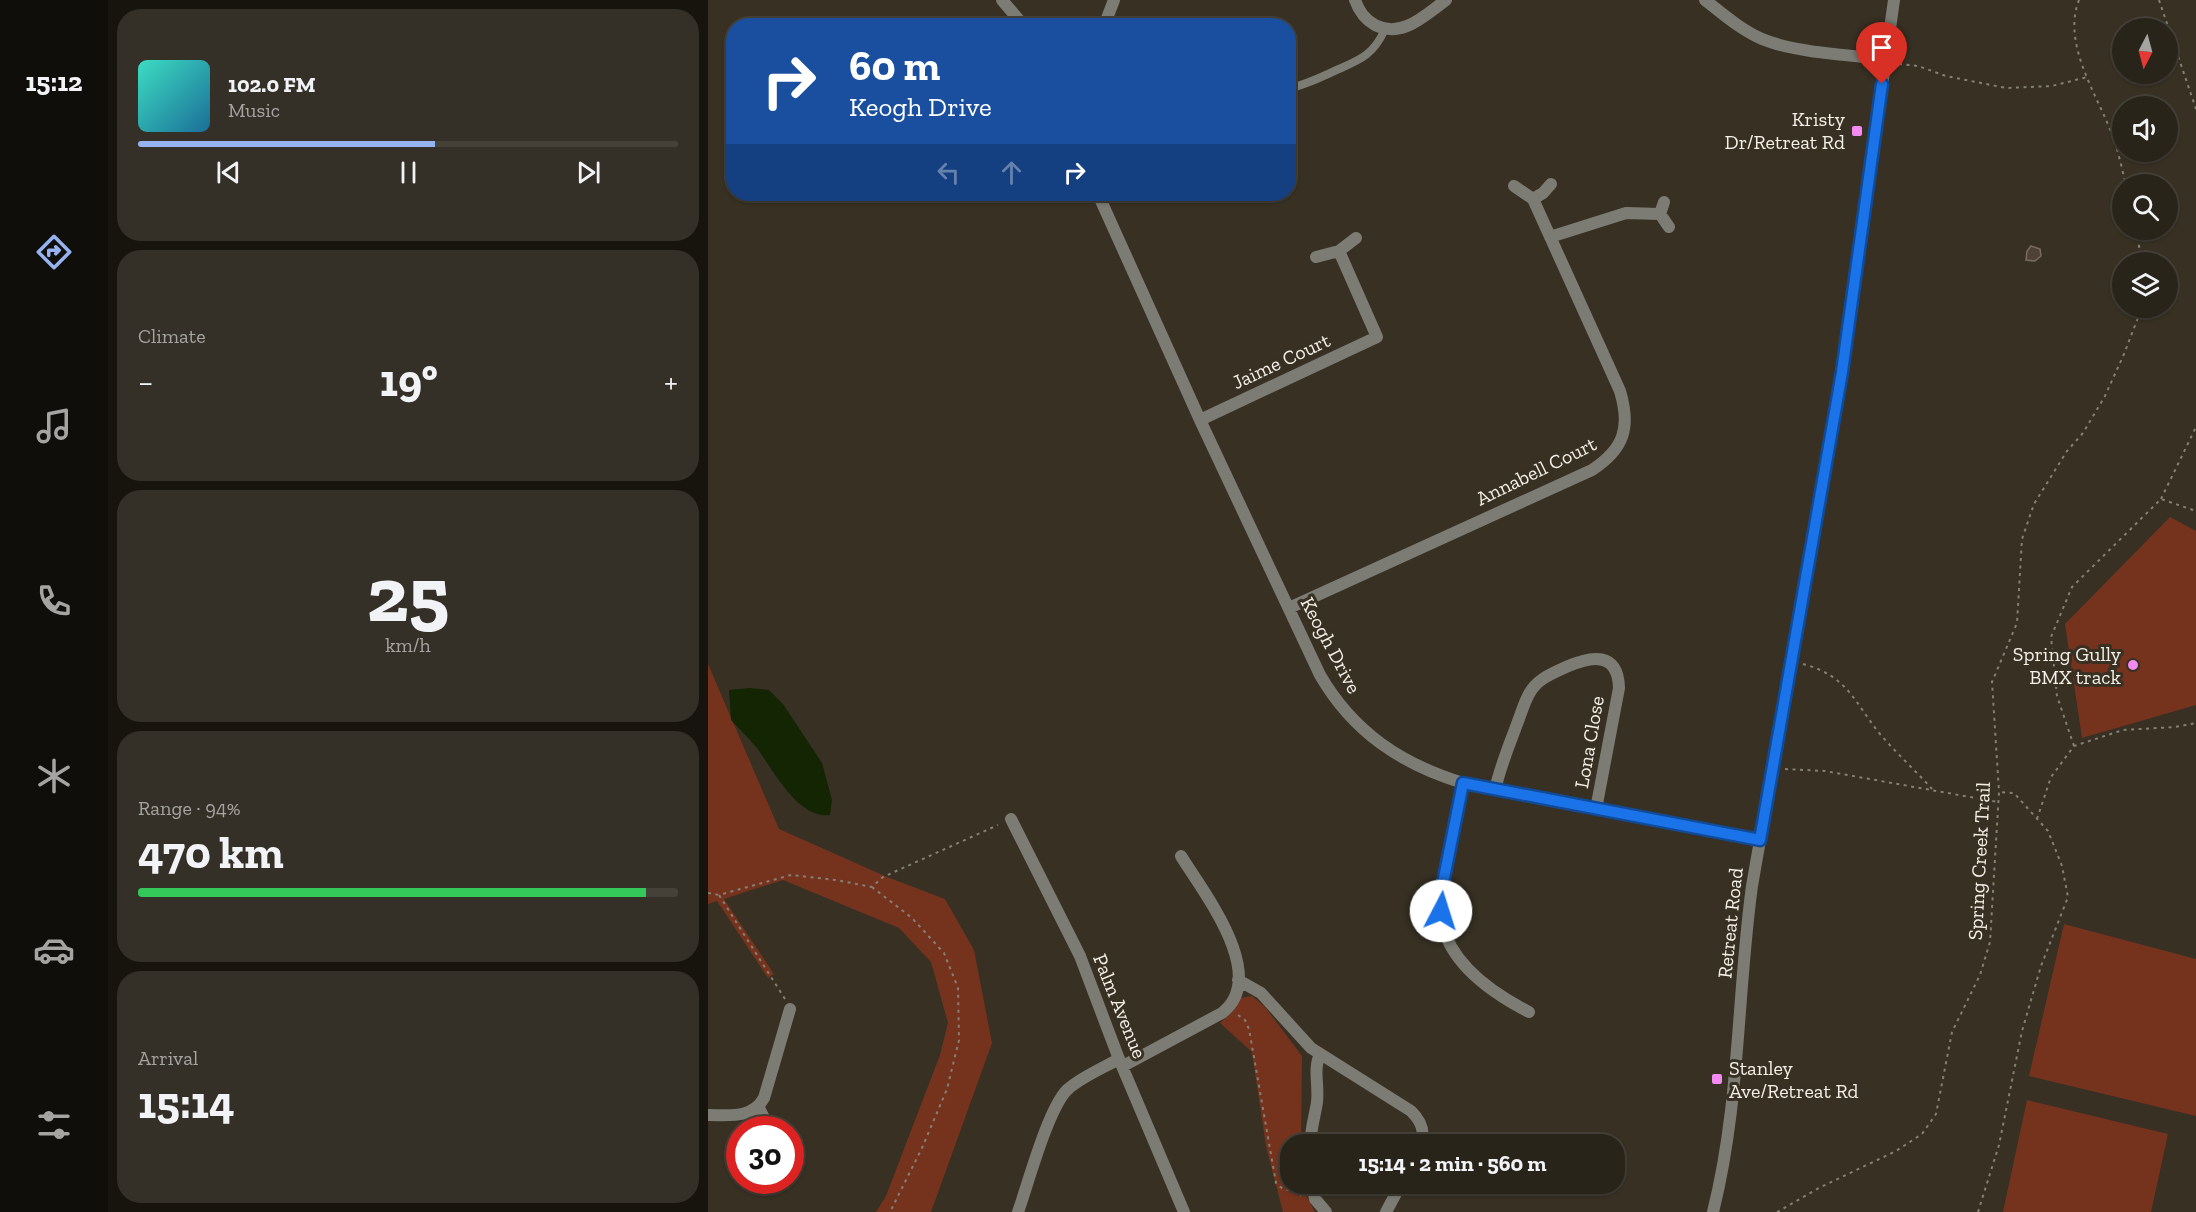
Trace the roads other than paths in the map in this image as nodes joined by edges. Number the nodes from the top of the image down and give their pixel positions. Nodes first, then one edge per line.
1 (1002, 0) edge
2 (1114, 0) edge
3 (1355, 0) edge
4 (1446, 0) edge
5 (1705, 0) edge
6 (1894, 0) edge
7 (1016, 18) edge
8 (1107, 18) edge
9 (1385, 29) junction
10 (1885, 61) junction
11 (1296, 87) edge
12 (1551, 183) dead end
13 (1514, 186) dead end
14 (1533, 199) junction
15 (1101, 201) edge
16 (1669, 227) dead end
17 (1550, 237) junction
18 (1356, 238) dead end
19 (1339, 251) junction
20 (1316, 257) dead end
21 (1200, 420) junction
22 (1289, 608) junction
23 (1463, 783) junction
24 (1495, 790) junction
25 (1596, 809) junction
26 (1011, 819) road end
27 (1760, 840) junction
28 (1181, 856) dead end
29 (1238, 980) junction
30 (790, 1009) road end
31 (1529, 1012) dead end
32 (1320, 1054) junction
33 (1121, 1062) junction
34 (759, 1108) junction
35 (708, 1115) edge
36 (763, 1116) edge
37 (1310, 1134) edge
38 (1424, 1134) edge
39 (1314, 1194) edge
40 (1396, 1194) edge
41 (1018, 1212) edge
42 (1184, 1212) edge
43 (1326, 1212) edge
44 (1386, 1212) edge
45 (1713, 1212) edge

1 - 7 street
2 - 8 street
3 - 9 street
4 - 9 street
5 - 10 street
6 - 10 street, Retreat Road
9 - 11 lane
10 - 27 street, Retreat Road
12 - 14 street
13 - 14 street
14 - 17 street, Annabell Court
15 - 21 street, Keogh Drive
16 - 17 street
17 - 22 street, Annabell Court
18 - 19 street
19 - 20 street
19 - 21 street, Jaime Court
21 - 22 street, Keogh Drive
22 - 23 street, Keogh Drive
23 - 24 street, Keogh Drive
23 - 31 street
24 - 25 street, Keogh Drive
24 - 25 street, Lona Close
25 - 27 street, Keogh Drive
26 - 33 street, Palm Avenue
27 - 45 street, Retreat Road
28 - 29 street
29 - 32 street
29 - 33 street
30 - 34 street
32 - 37 street
32 - 38 street
33 - 41 street
33 - 42 street, Palm Avenue
34 - 35 street
34 - 36 street
39 - 43 street
40 - 44 street

